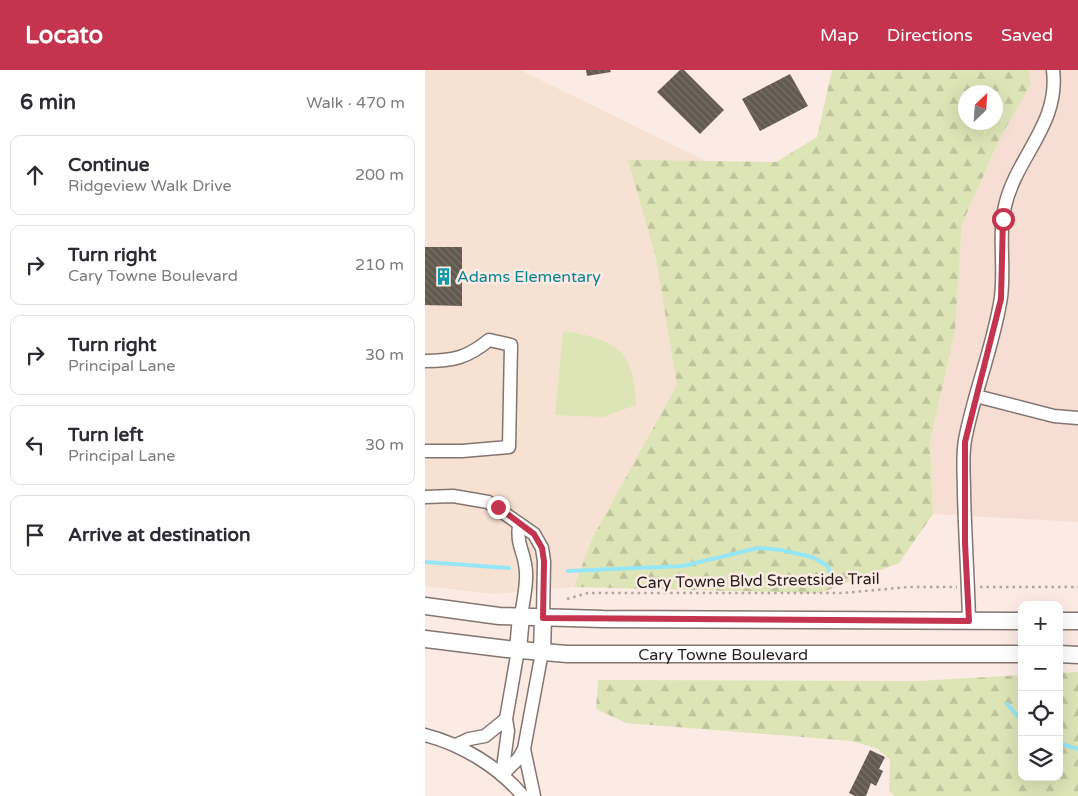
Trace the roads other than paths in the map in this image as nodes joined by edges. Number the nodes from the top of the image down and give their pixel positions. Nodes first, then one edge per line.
1 (1053, 70) edge
2 (425, 361) edge
3 (976, 396) junction
4 (1078, 418) edge
5 (425, 451) edge
6 (425, 497) edge
7 (519, 525) junction
8 (425, 606) edge
9 (521, 616) junction
10 (543, 618) junction
11 (969, 621) junction
12 (1018, 621) edge
13 (1063, 621) edge
14 (1078, 621) edge
15 (425, 639) edge
16 (518, 650) junction
17 (542, 652) junction
18 (1018, 654) edge
19 (1063, 654) edge
20 (1078, 654) edge
21 (506, 719) junction
22 (425, 735) edge
23 (457, 744) junction
24 (524, 749) junction
25 (502, 775) junction
26 (523, 796) edge
27 (534, 796) edge

1 - 3 street
2 - 5 street
3 - 4 street
3 - 11 street
6 - 7 street
7 - 9 street
7 - 10 street
8 - 9 main road, Cary Towne Boulevard
9 - 10 main road, Cary Towne Boulevard
9 - 16 main road
10 - 11 main road, Cary Towne Boulevard
10 - 17 main road
11 - 12 main road, Cary Towne Boulevard
13 - 14 main road
15 - 16 main road, Cary Towne Boulevard
16 - 17 main road, Cary Towne Boulevard
16 - 21 street
17 - 18 main road, Cary Towne Boulevard
17 - 24 street
19 - 20 main road
21 - 23 street
21 - 25 street
22 - 23 street
23 - 25 street
24 - 25 street
24 - 27 street
25 - 26 street

